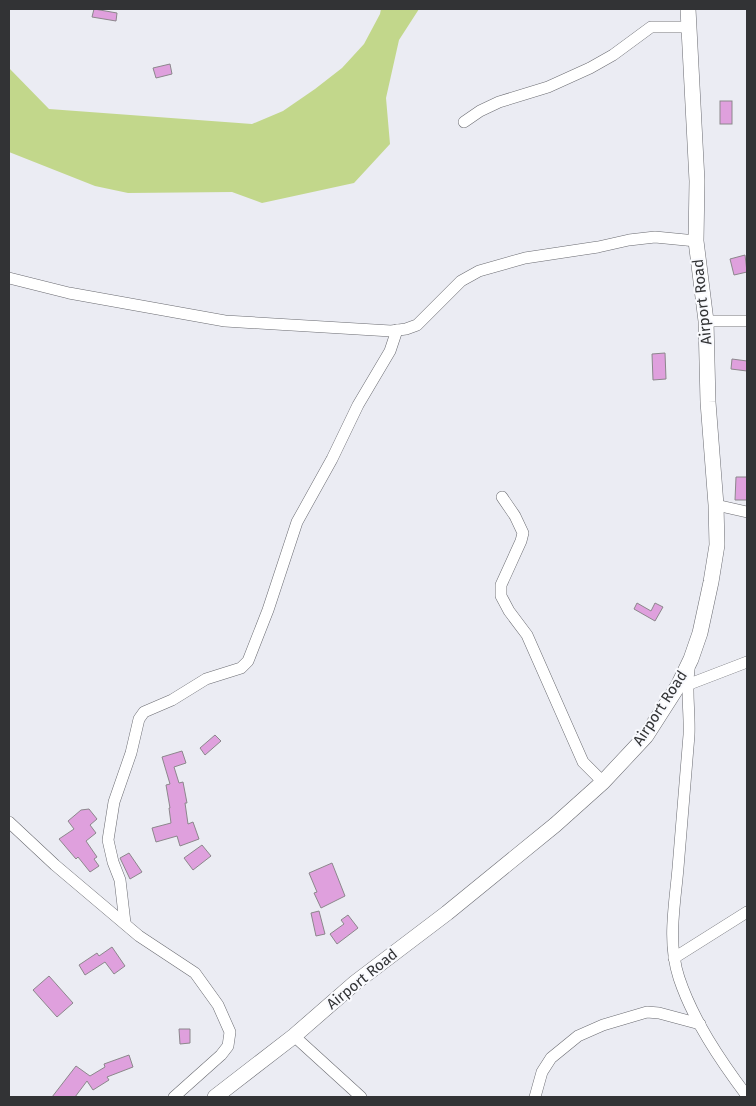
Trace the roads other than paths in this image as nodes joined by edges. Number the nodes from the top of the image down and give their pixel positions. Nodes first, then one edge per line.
1 (688, 9) edge
2 (690, 28) junction
3 (464, 122) dead end
4 (696, 241) junction
5 (9, 278) edge
6 (706, 320) junction
7 (747, 322) edge
8 (397, 330) junction
9 (502, 497) dead end
10 (716, 505) junction
11 (747, 512) edge
12 (691, 659) junction
13 (747, 662) edge
14 (687, 685) junction
15 (603, 782) junction
16 (9, 822) edge
17 (747, 912) edge
18 (125, 923) junction
19 (674, 958) junction
20 (700, 1024) junction
21 (294, 1036) junction
22 (747, 1096) edge
23 (174, 1097) edge
24 (215, 1097) edge
25 (361, 1097) edge
26 (535, 1097) edge

1 - 2 main road, Airport Road
2 - 3 street
2 - 4 main road, Airport Road
4 - 6 main road, Airport Road
4 - 8 street
5 - 8 street
6 - 7 street
6 - 10 main road, Airport Road
8 - 18 street
9 - 15 street
10 - 11 street
10 - 12 main road, Airport Road
12 - 14 street
12 - 15 main road, Airport Road
13 - 14 street
14 - 19 street
15 - 21 main road, Airport Road
16 - 18 street
17 - 19 street
18 - 23 street
19 - 20 street
20 - 22 street
20 - 26 street
21 - 24 main road, Airport Road
21 - 25 street

